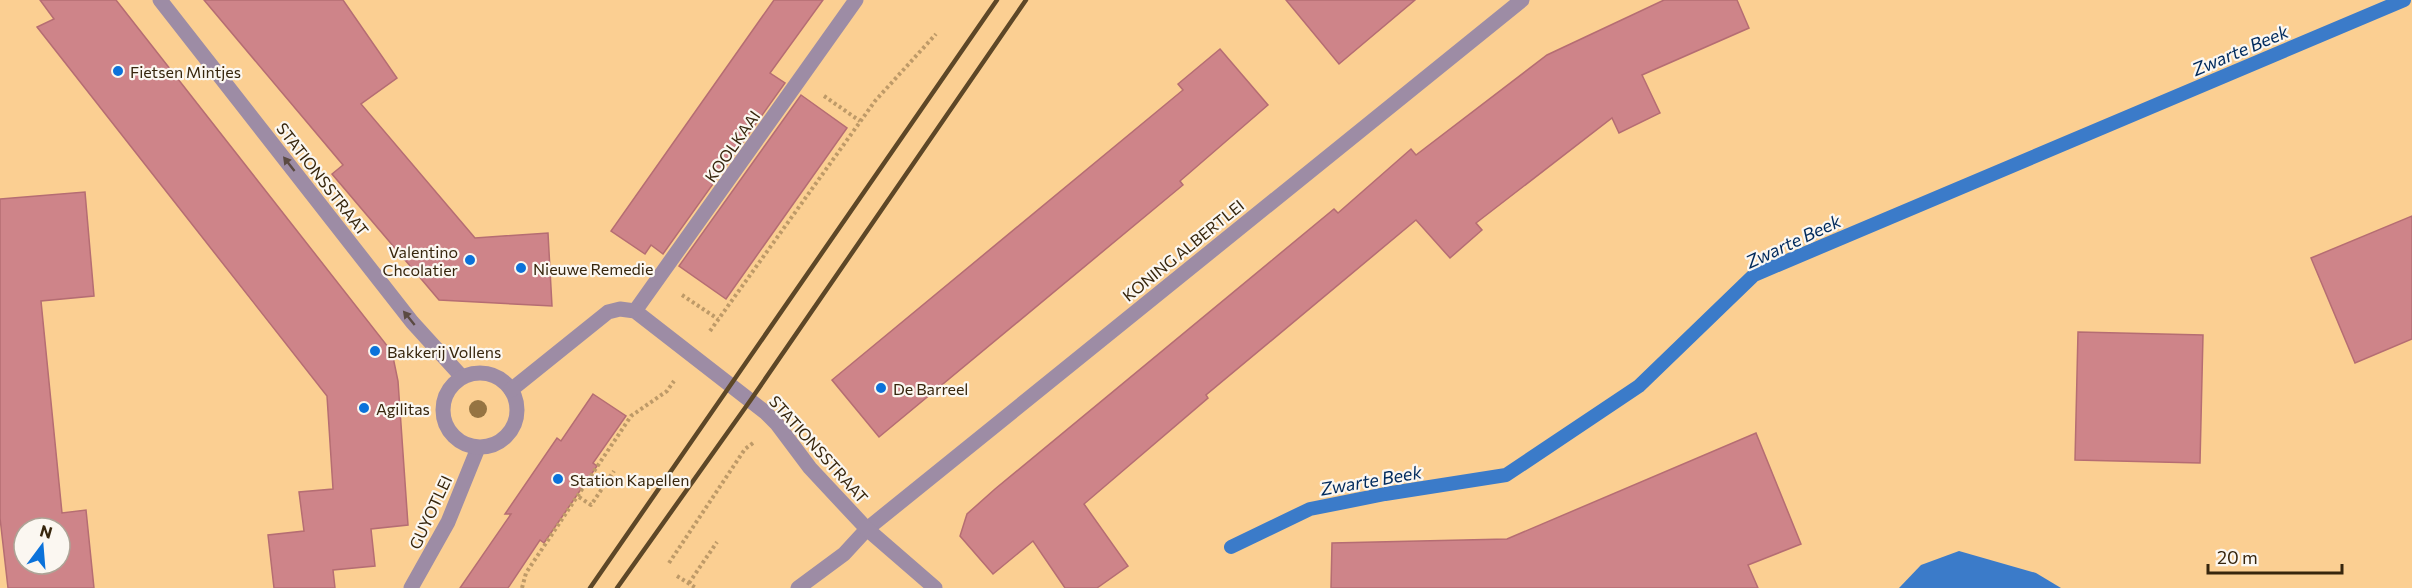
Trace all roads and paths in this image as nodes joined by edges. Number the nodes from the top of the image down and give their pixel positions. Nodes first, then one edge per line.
1 (160, 0) edge
2 (856, 0) edge
3 (1522, 0) edge
4 (936, 34) dead end
5 (800, 80) junction
6 (860, 121) junction
7 (659, 280) junction
8 (635, 311) junction
9 (718, 319) junction
10 (692, 356) junction
11 (462, 377) junction
12 (512, 390) junction
13 (777, 424) junction
14 (478, 448) junction
15 (614, 471) dead end
16 (579, 497) junction
17 (867, 529) junction
18 (717, 542) dead end
19 (669, 563) dead end
20 (677, 576) dead end
21 (689, 583) junction
22 (411, 588) edge
23 (522, 588) edge
24 (696, 588) edge
25 (798, 588) edge
26 (935, 588) edge

11 -> 1 street, STATIONSSTRAAT
2 - 5 street, KOOLKAAI
3 - 17 street, KONING ALBERTLEI
4 - 6 path
5 - 6 path
5 - 7 street, KOOLKAAI
6 - 9 path
7 - 8 street, KOOLKAAI
7 - 9 path
8 - 10 street, STATIONSSTRAAT
8 - 12 street
9 - 10 path
10 - 13 street, STATIONSSTRAAT
10 - 16 path
11 - 12 street
11 - 14 street
12 - 14 street
13 - 17 street, STATIONSSTRAAT
13 - 19 path
14 - 22 street, GUYOTLEI
15 - 16 path
16 - 23 path
17 - 25 street, KONING ALBERTLEI
17 - 26 street, STATIONSSTRAAT
18 - 21 path
20 - 21 path
21 - 24 path

